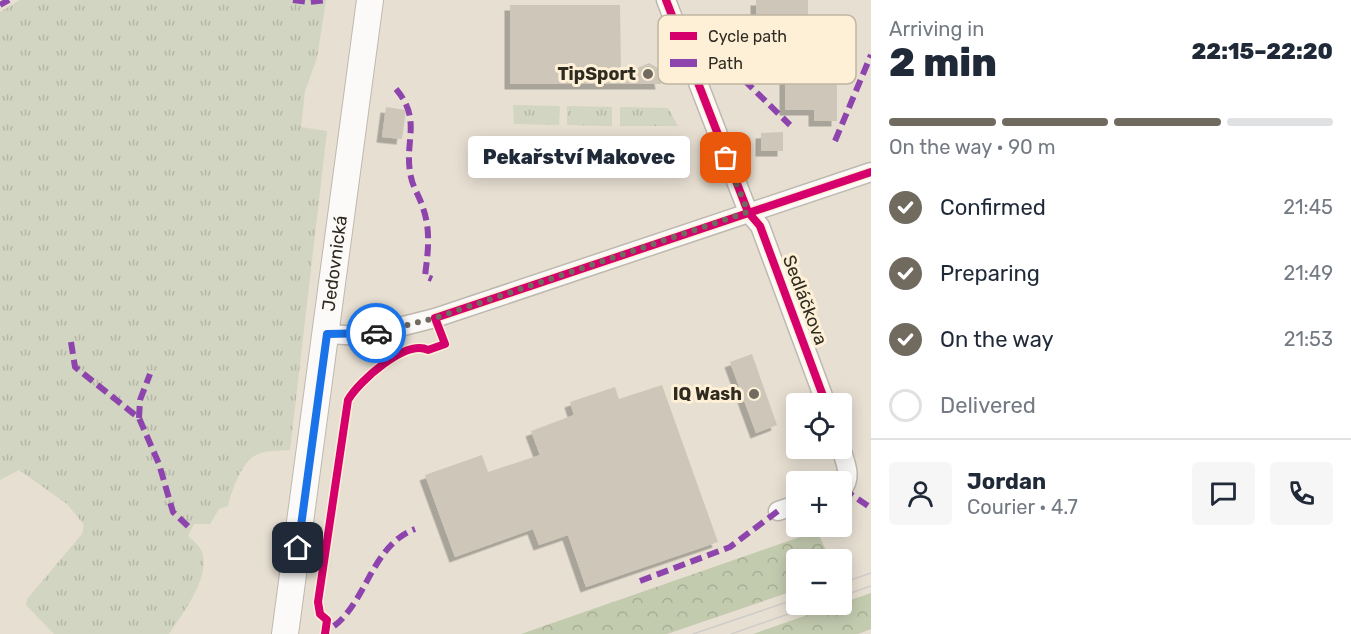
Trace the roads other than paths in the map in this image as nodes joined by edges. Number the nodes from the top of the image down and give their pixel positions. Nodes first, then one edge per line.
1 (370, 0) edge
2 (666, 0) edge
3 (672, 15) edge
4 (698, 84) edge
5 (871, 172) edge
6 (748, 212) junction
7 (327, 334) junction
8 (822, 393) edge
9 (786, 508) edge
10 (778, 511) dead end
11 (285, 634) edge

1 - 7 main road, Jedovnická
2 - 3 street, Sedláčkova
4 - 6 street, Sedláčkova
5 - 6 street
6 - 7 street
6 - 8 street, Sedláčkova
7 - 11 main road, Jedovnická
9 - 10 street

